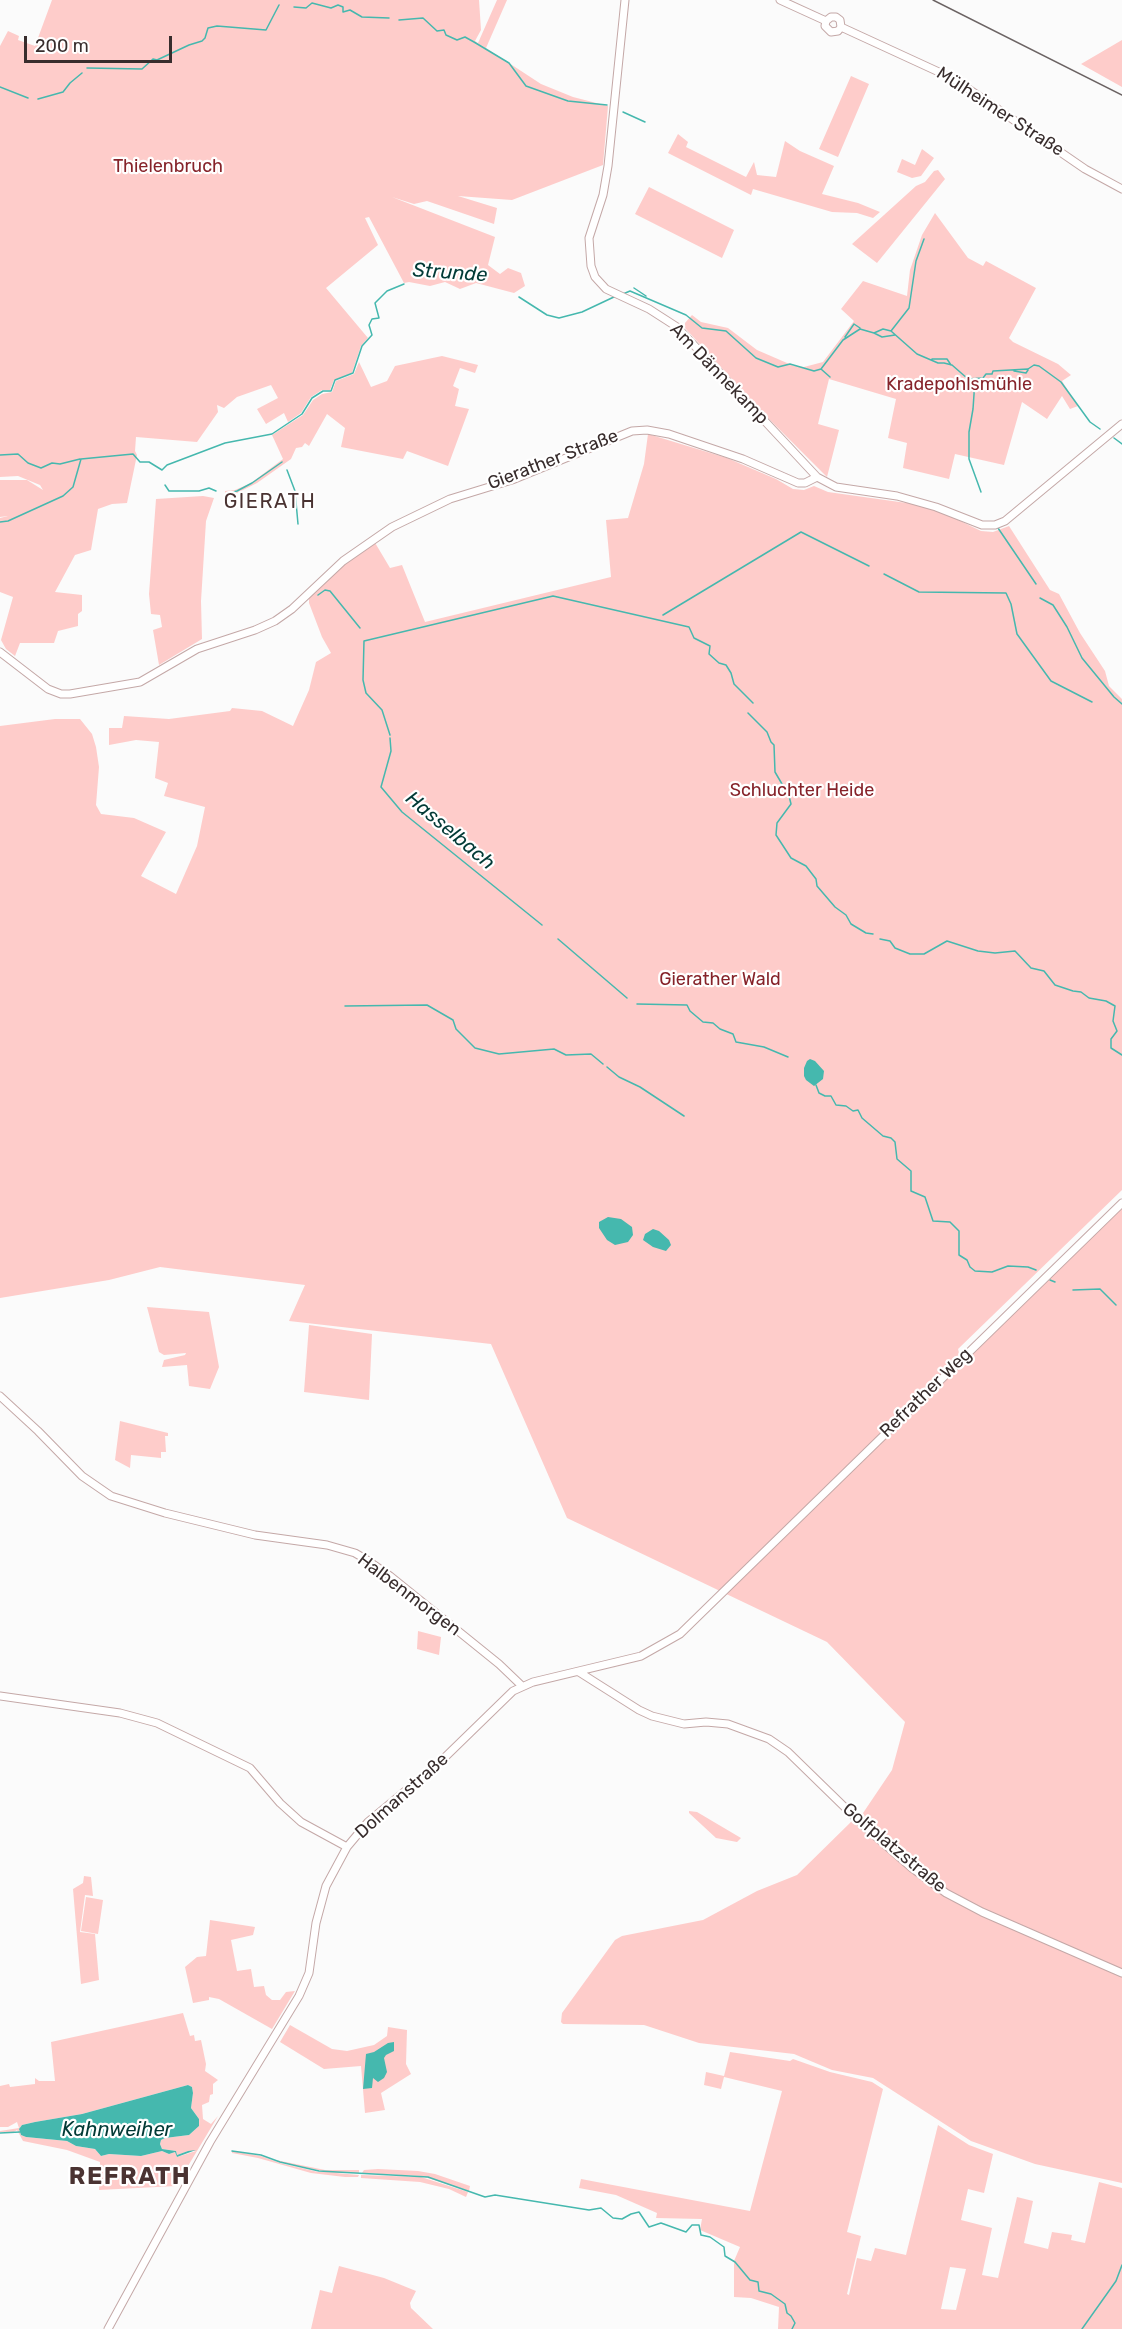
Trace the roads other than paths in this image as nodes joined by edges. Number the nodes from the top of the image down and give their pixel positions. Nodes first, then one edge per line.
1 (625, 0) edge
2 (780, 0) edge
3 (826, 21) junction
4 (841, 27) junction
5 (1122, 189) edge
6 (1122, 424) edge
7 (817, 477) junction
8 (0, 652) edge
9 (1122, 1203) edge
10 (0, 1396) edge
11 (731, 1585) joint
12 (603, 1666) junction
13 (579, 1672) junction
14 (596, 1684) junction
15 (522, 1686) junction
16 (0, 1696) edge
17 (347, 1847) junction
18 (1122, 1973) edge
19 (108, 2329) edge

1 - 7 street, Am Dännekamp
2 - 3 street
3 - 4 street
3 - 4 street
4 - 5 street, Mülheimer Straße
6 - 7 street, Gierather Straße
7 - 8 street, Gierather Straße
9 - 11 street, Refrather Weg
10 - 15 street, Halbenmorgen
11 - 12 street, Dolmanstraße
12 - 13 street, Dolmanstraße
12 - 14 street
13 - 14 street, Golfplatzstraße
13 - 15 street, Dolmanstraße
14 - 18 street, Golfplatzstraße
15 - 17 street, Dolmanstraße
16 - 17 street
17 - 19 street, Dolmanstraße

